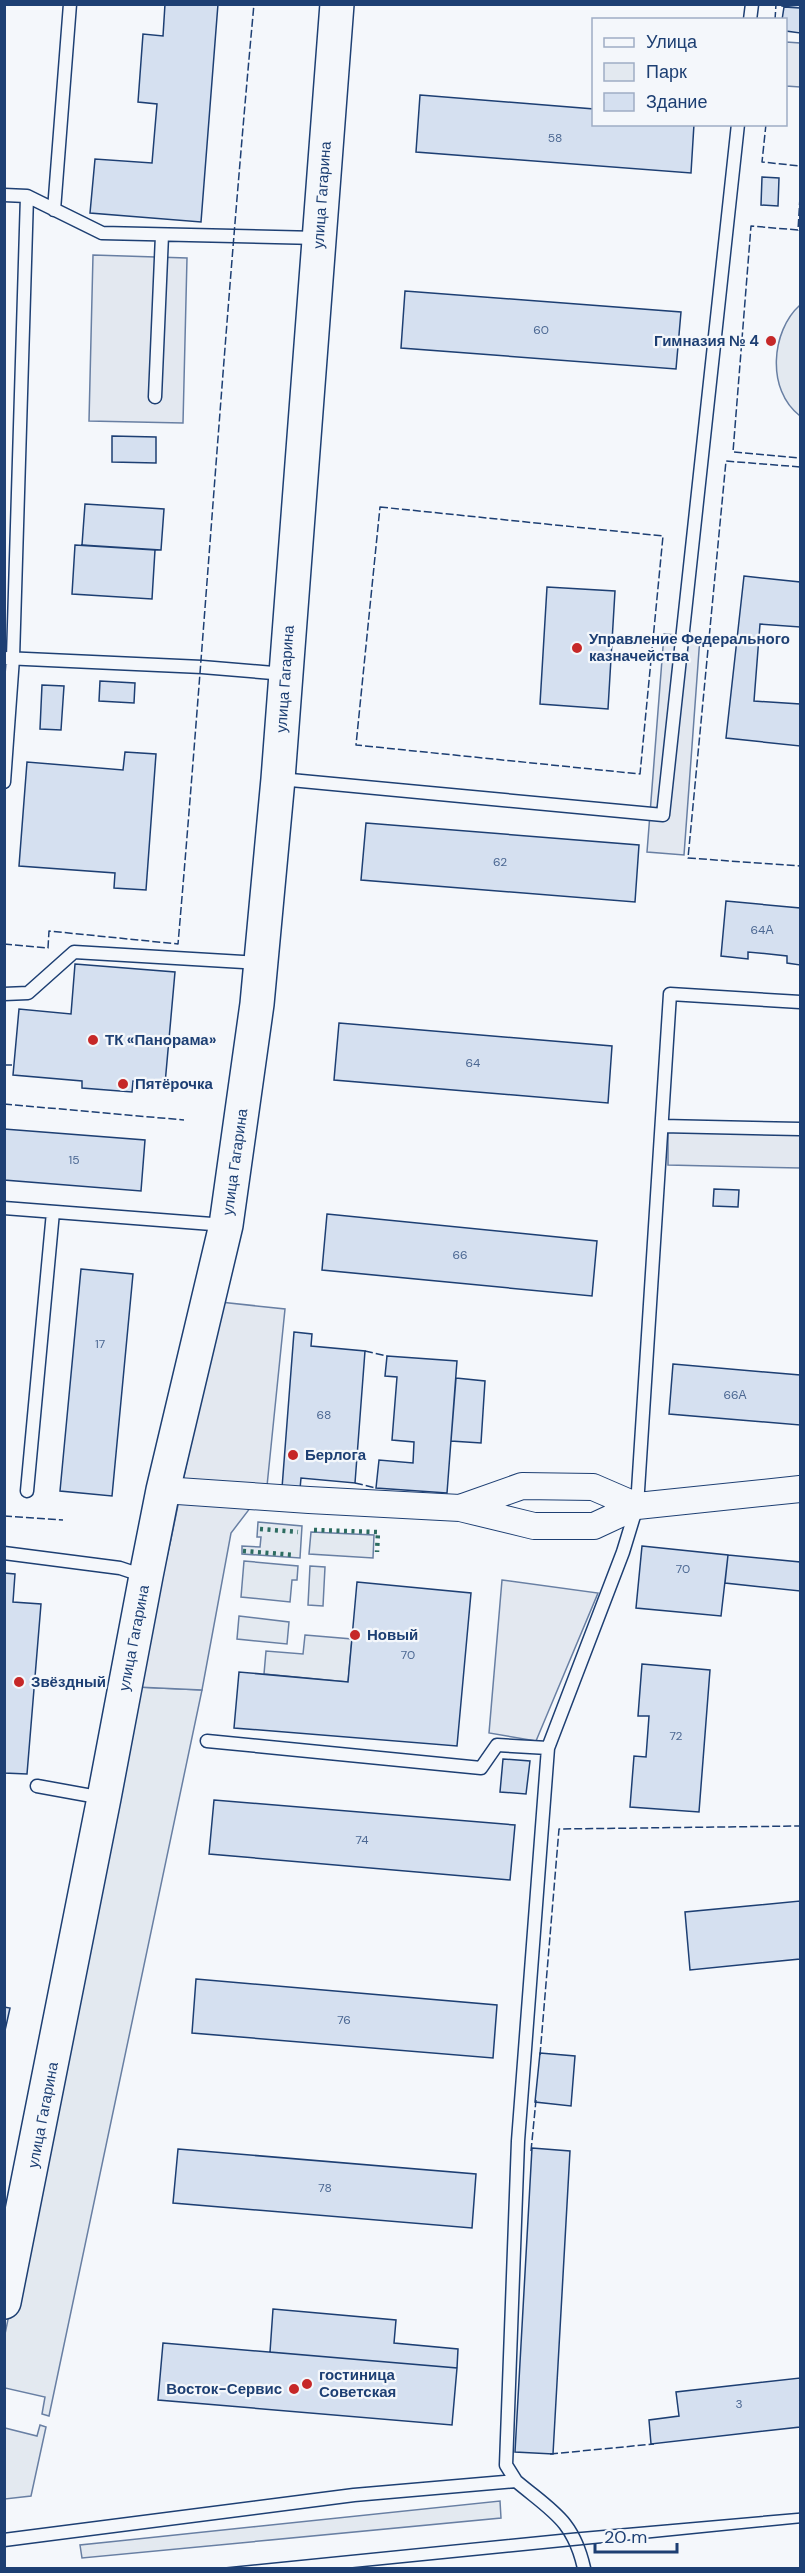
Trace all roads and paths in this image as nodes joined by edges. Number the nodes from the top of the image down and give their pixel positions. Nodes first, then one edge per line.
1 (70, 4) edge
2 (337, 4) edge
3 (738, 126) edge
4 (4, 195) edge
5 (27, 196) junction
6 (54, 210) junction
7 (162, 235) junction
8 (319, 238) junction
9 (155, 397) dead end
10 (9, 658) edge
11 (286, 674) junction
12 (278, 779) junction
13 (4, 782) edge
14 (260, 963) junction
15 (4, 994) edge
16 (801, 1002) edge
17 (662, 1126) junction
18 (800, 1129) edge
19 (4, 1208) edge
20 (53, 1212) junction
21 (226, 1225) junction
22 (801, 1489) edge
23 (163, 1490) junction
24 (27, 1491) dead end
25 (637, 1506) junction
26 (460, 1508) junction
27 (4, 1553) edge
28 (146, 1576) junction
29 (207, 1741) dead end
30 (548, 1748) junction
31 (37, 1786) dead end
32 (104, 1798) junction
33 (13, 2218) edge
34 (4, 2302) edge
35 (516, 2481) junction
36 (4, 2540) edge
37 (584, 2568) edge

1 - 6 lane
2 - 8 street, улица Гагарина
3 - 12 lane
4 - 5 lane
5 - 6 lane
5 - 10 lane
6 - 7 lane
7 - 8 lane
7 - 9 lane
8 - 11 street, улица Гагарина
10 - 11 lane
10 - 13 lane
11 - 12 street, улица Гагарина
12 - 14 street, улица Гагарина
14 - 15 lane
14 - 21 street, улица Гагарина
16 - 17 lane
17 - 18 lane
17 - 25 lane
19 - 20 lane
20 - 21 lane
20 - 24 lane
21 - 23 street, улица Гагарина
22 - 25 street
23 - 26 street
23 - 28 street, улица Гагарина
25 - 26 street
25 - 26 street
25 - 30 lane
27 - 28 lane
28 - 32 street, улица Гагарина
29 - 30 lane
30 - 35 lane
31 - 32 lane
32 - 33 street, улица Гагарина
33 - 34 street, улица Гагарина
35 - 36 lane
35 - 37 lane

